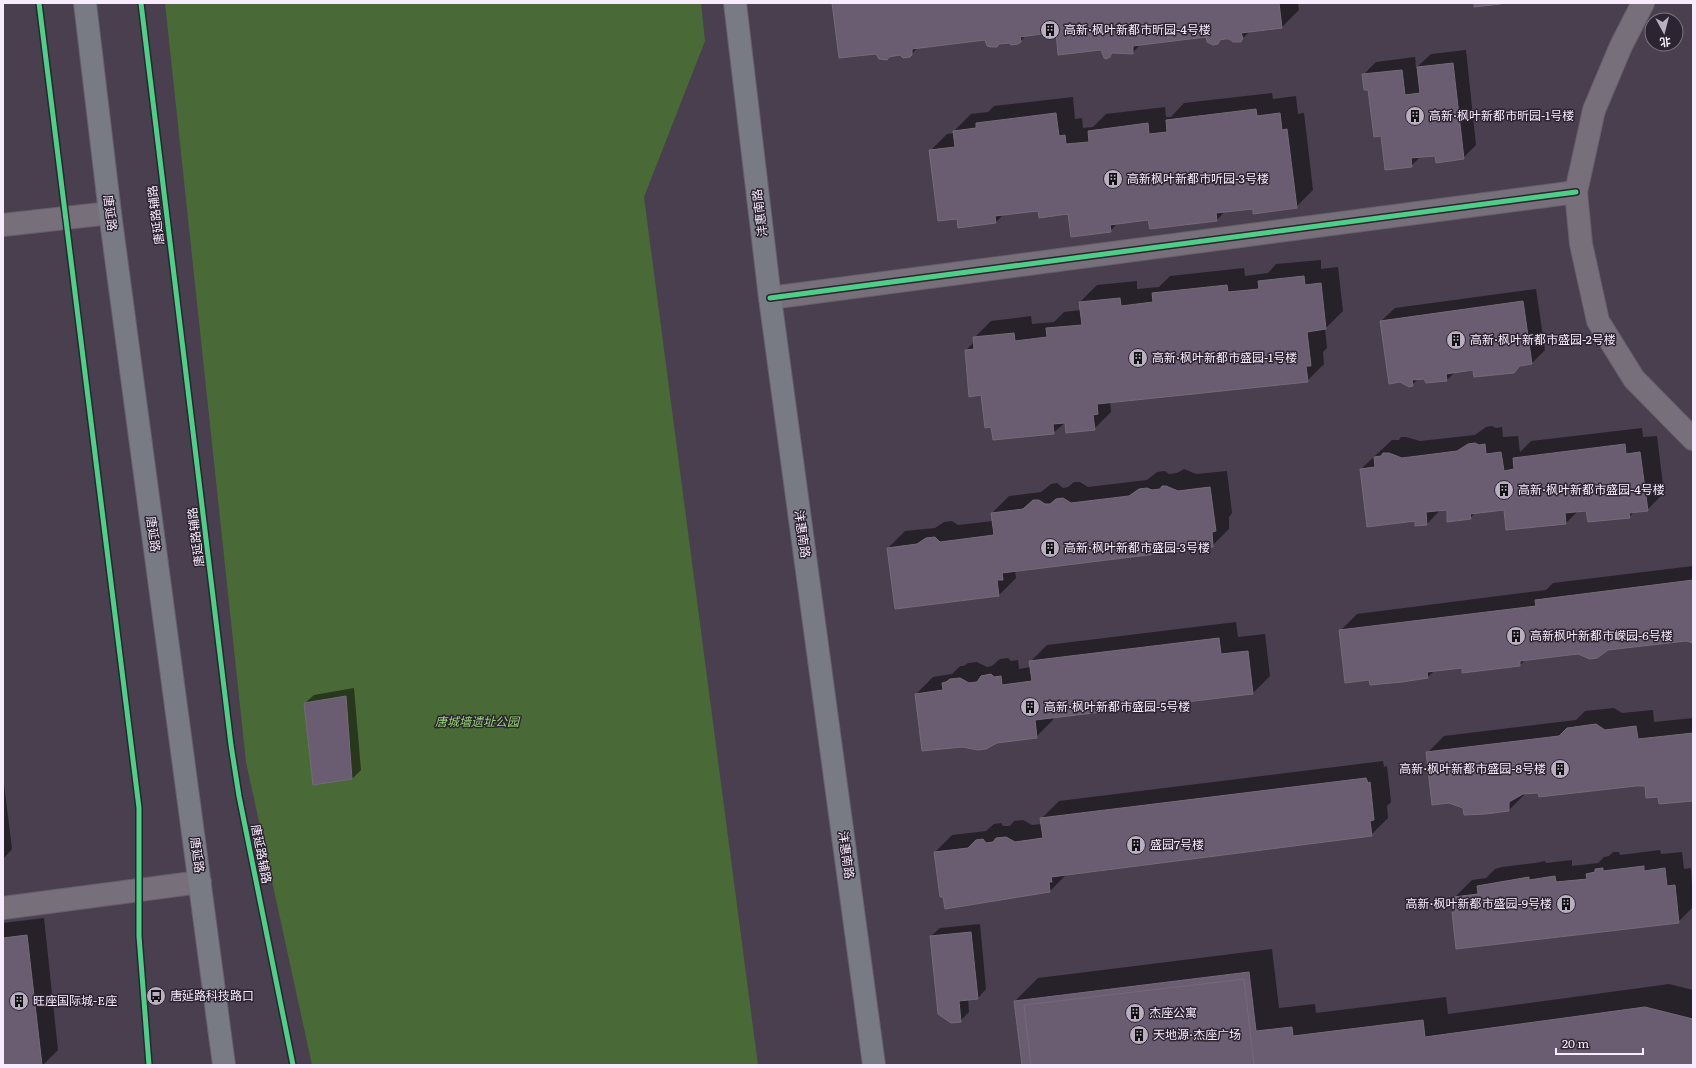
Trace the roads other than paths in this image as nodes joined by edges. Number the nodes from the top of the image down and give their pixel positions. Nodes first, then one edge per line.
1 (86, 3) edge
2 (735, 3) edge
3 (1644, 3) edge
4 (1576, 192) junction
5 (110, 213) junction
6 (3, 225) edge
7 (770, 298) junction
8 (1693, 439) edge
9 (200, 882) junction
10 (3, 908) edge
11 (224, 1065) edge
12 (874, 1065) edge

1 - 5 main road, 唐延路
2 - 7 main road, 沣惠南路
3 - 4 street
4 - 7 street
4 - 8 street
5 - 6 street
5 - 9 main road, 唐延路
7 - 12 main road, 沣惠南路
9 - 10 street
9 - 11 main road, 唐延路

